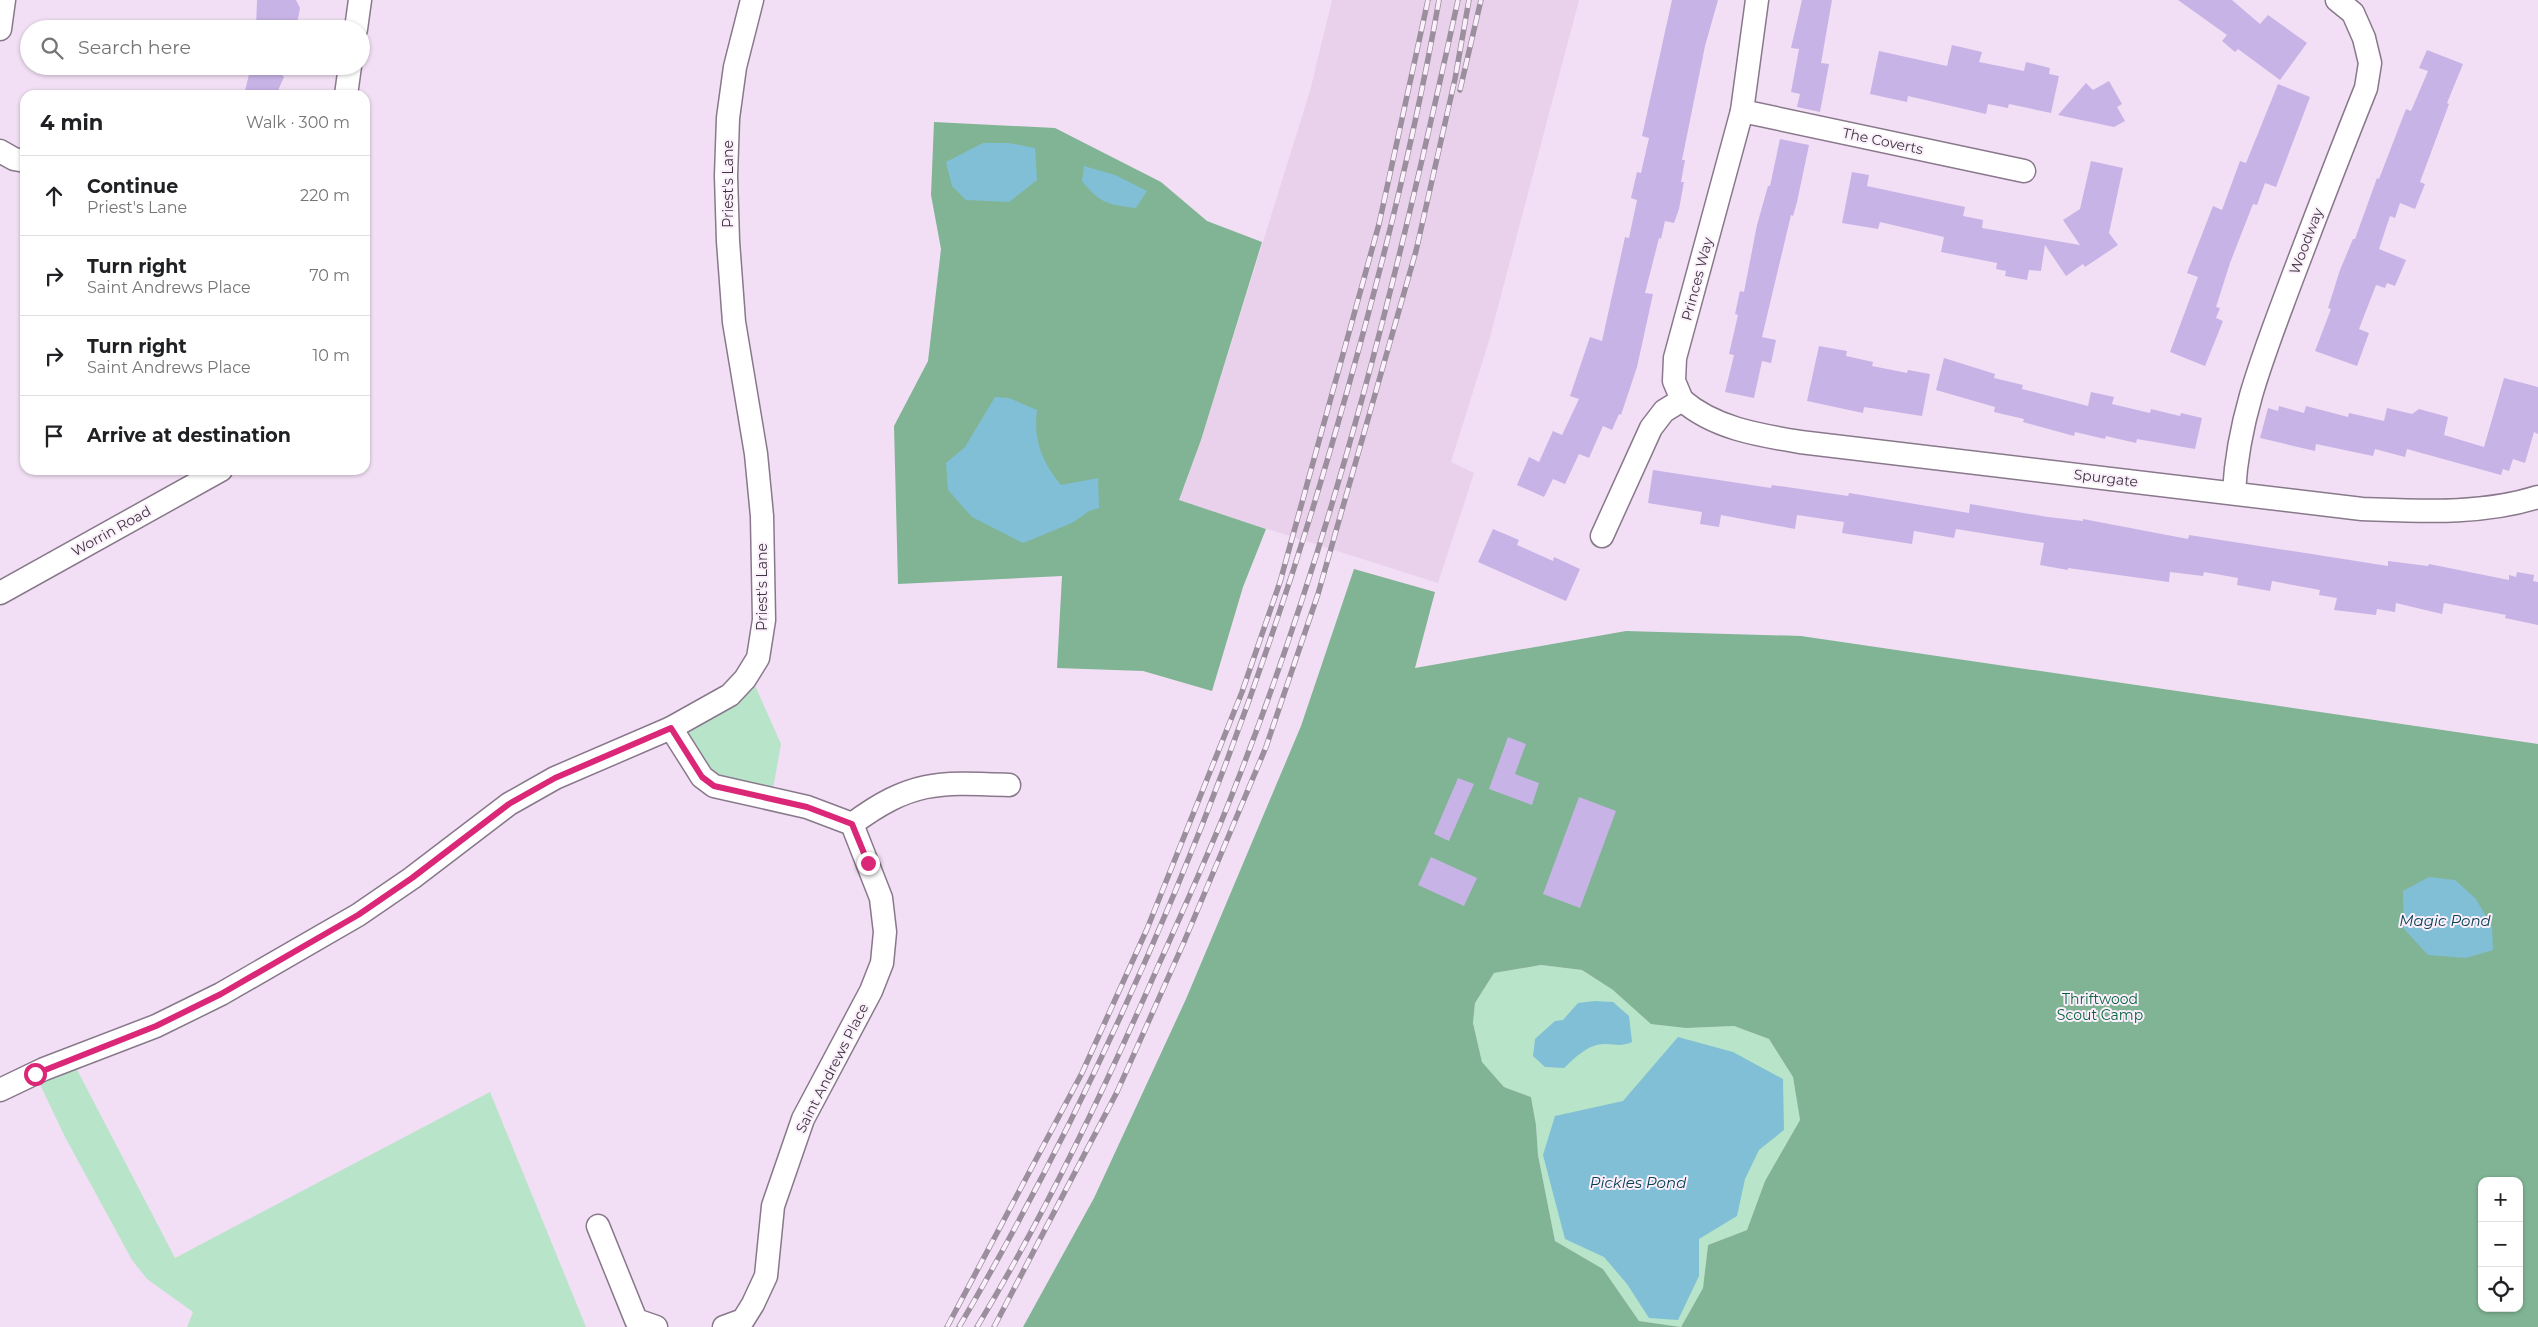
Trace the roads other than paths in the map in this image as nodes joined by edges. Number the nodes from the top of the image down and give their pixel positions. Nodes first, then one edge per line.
1 (4, 0) edge
2 (360, 0) edge
3 (752, 0) edge
4 (1757, 0) edge
5 (2337, 0) edge
6 (357, 20) edge
7 (0, 29) edge
8 (349, 75) edge
9 (347, 90) edge
10 (1742, 111) junction
11 (0, 150) edge
12 (20, 160) edge
13 (2024, 171) dead end
14 (1682, 400) junction
15 (212, 475) edge
16 (2234, 492) junction
17 (2538, 497) edge
18 (1602, 536) dead end
19 (0, 593) edge
20 (671, 728) junction
21 (1010, 785) dead end
22 (852, 824) junction
23 (0, 1090) edge
24 (598, 1226) dead end
25 (656, 1327) edge
26 (724, 1327) edge

1 - 7 street
2 - 6 street
3 - 20 street, Priest's Lane
4 - 10 street, Princes Way
5 - 16 street, Woodway
8 - 9 street
10 - 13 street, The Coverts
10 - 14 street, Princes Way
11 - 12 street
14 - 16 street, Spurgate
14 - 18 street
15 - 19 street, Worrin Road
16 - 17 street, Spurgate
20 - 22 street
20 - 23 street, Priest's Lane
21 - 22 street
22 - 26 street, Saint Andrews Place
24 - 25 street

